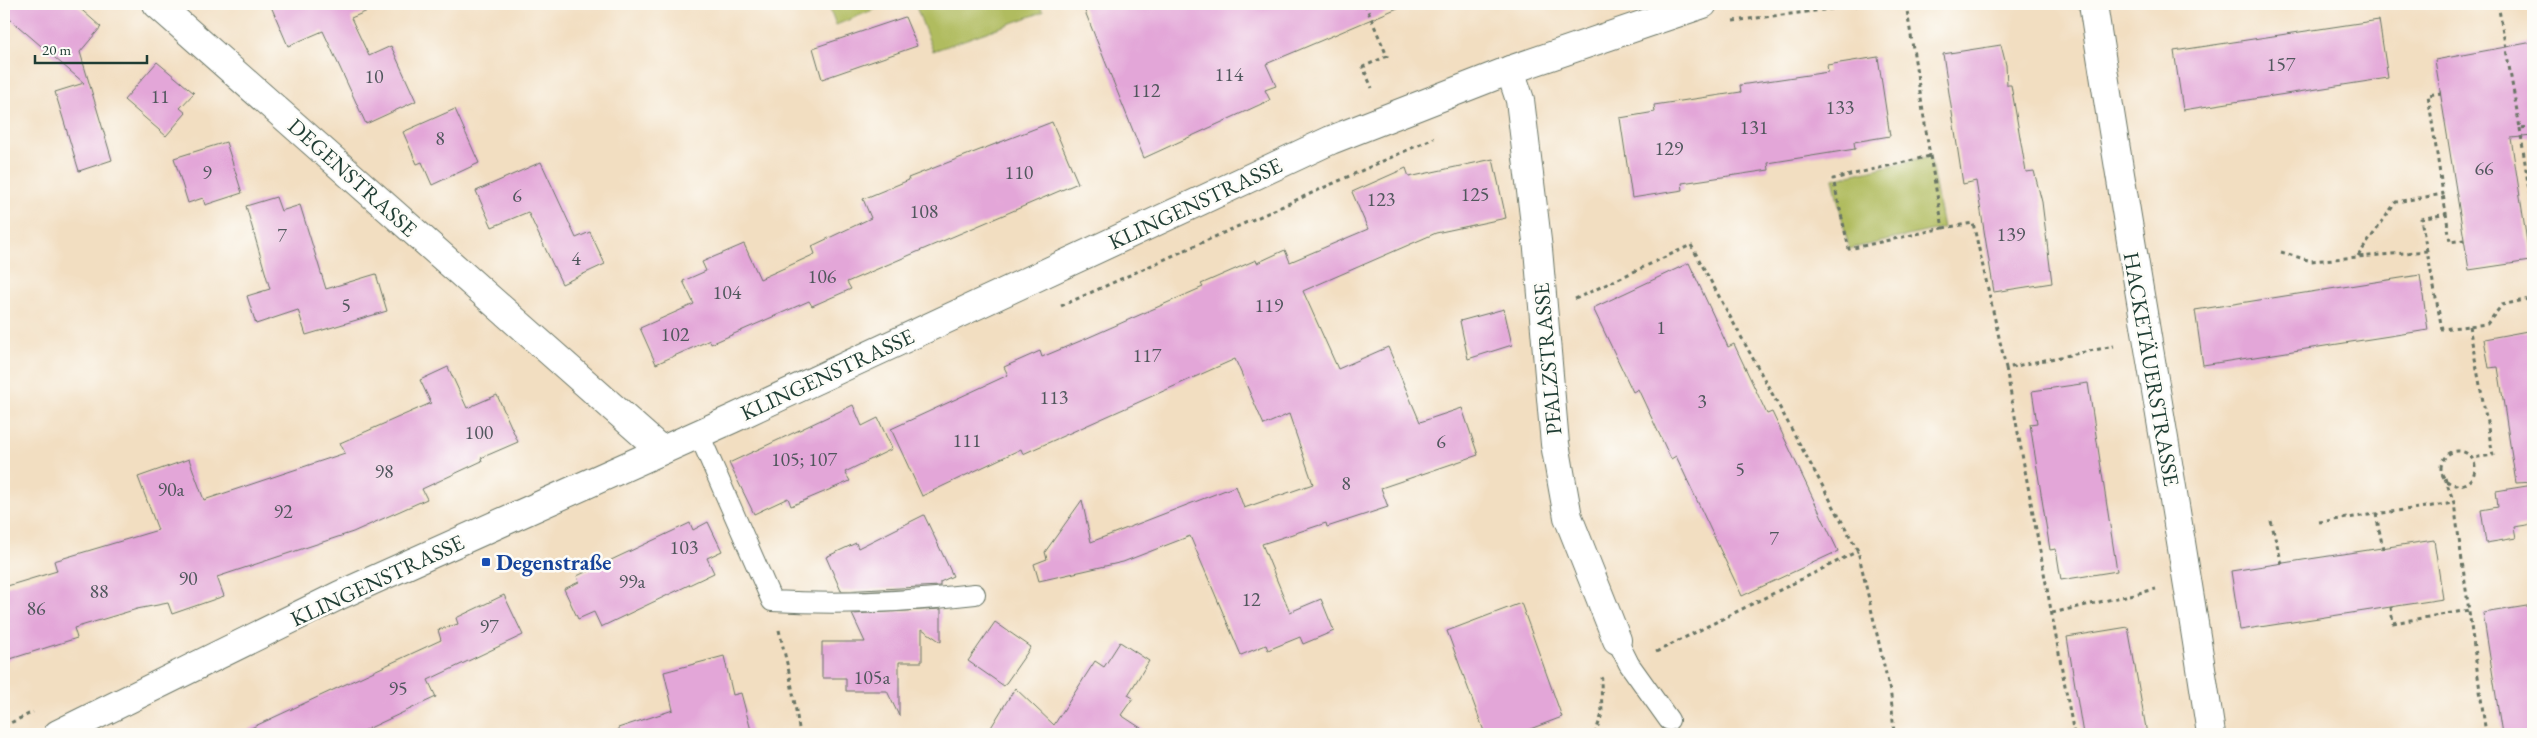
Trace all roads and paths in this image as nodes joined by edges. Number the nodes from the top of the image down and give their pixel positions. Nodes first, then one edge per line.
1 (157, 4) edge
2 (1364, 4) edge
3 (1703, 4) edge
4 (1871, 4) edge
5 (1906, 4) edge
6 (2093, 4) edge
7 (2498, 4) edge
8 (1726, 23) dead end
9 (1510, 70) junction
10 (1372, 88) dead end
11 (2441, 93) dead end
12 (2520, 128) junction
13 (2533, 128) edge
14 (1442, 135) dead end
15 (1930, 156) junction
16 (2443, 194) junction
17 (2446, 212) junction
18 (2533, 218) edge
19 (1944, 228) junction
20 (2464, 240) dead end
21 (2427, 251) junction
22 (2281, 252) dead end
23 (2358, 257) junction
24 (2533, 298) edge
25 (1568, 302) dead end
26 (1052, 310) dead end
27 (2469, 326) junction
28 (2147, 340) junction
29 (2006, 368) junction
30 (698, 432) junction
31 (661, 450) junction
32 (2472, 458) junction
33 (2445, 478) junction
34 (2454, 504) junction
35 (2376, 514) junction
36 (2271, 521) dead end
37 (2319, 522) dead end
38 (2383, 548) dead end
39 (1858, 551) junction
40 (2282, 564) dead end
41 (2188, 582) junction
42 (975, 594) dead end
43 (772, 602) junction
44 (2390, 607) dead end
45 (2469, 610) junction
46 (2052, 613) junction
47 (1617, 640) joint
48 (1629, 664) junction
49 (1669, 720) dead end
50 (58, 734) edge
51 (800, 734) edge
52 (1595, 734) edge
53 (1894, 734) edge
54 (2074, 734) edge
55 (2211, 734) edge
56 (2486, 734) edge

1 - 31 street, DEGENSTRASSE
2 - 10 path
3 - 9 street, KLINGENSTRASSE
4 - 8 path
5 - 15 path
6 - 28 street, HACKETÄUERSTRASSE
7 - 12 path
9 - 30 street, KLINGENSTRASSE
9 - 47 street, PFALZSTRASSE
11 - 16 path
12 - 13 path
12 - 18 path
14 - 26 path
15 - 19 path
15 - 19 path
16 - 17 path
16 - 23 path
17 - 20 path
17 - 21 path
19 - 29 path
21 - 23 path
21 - 27 path
22 - 23 path
24 - 27 path
25 - 39 path
27 - 32 path
28 - 29 path
28 - 41 street, HACKETÄUERSTRASSE
29 - 46 path
30 - 31 street, KLINGENSTRASSE
30 - 43 lane
31 - 50 street, KLINGENSTRASSE
32 - 33 path
32 - 33 path
33 - 34 path
34 - 35 path
34 - 45 path
35 - 37 path
35 - 38 path
36 - 40 path
39 - 48 path
39 - 53 path
41 - 46 path
41 - 55 street, HACKETÄUERSTRASSE
42 - 43 lane
43 - 51 path
44 - 45 path
45 - 56 path
46 - 54 path
47 - 48 lane
48 - 49 lane
48 - 52 path

